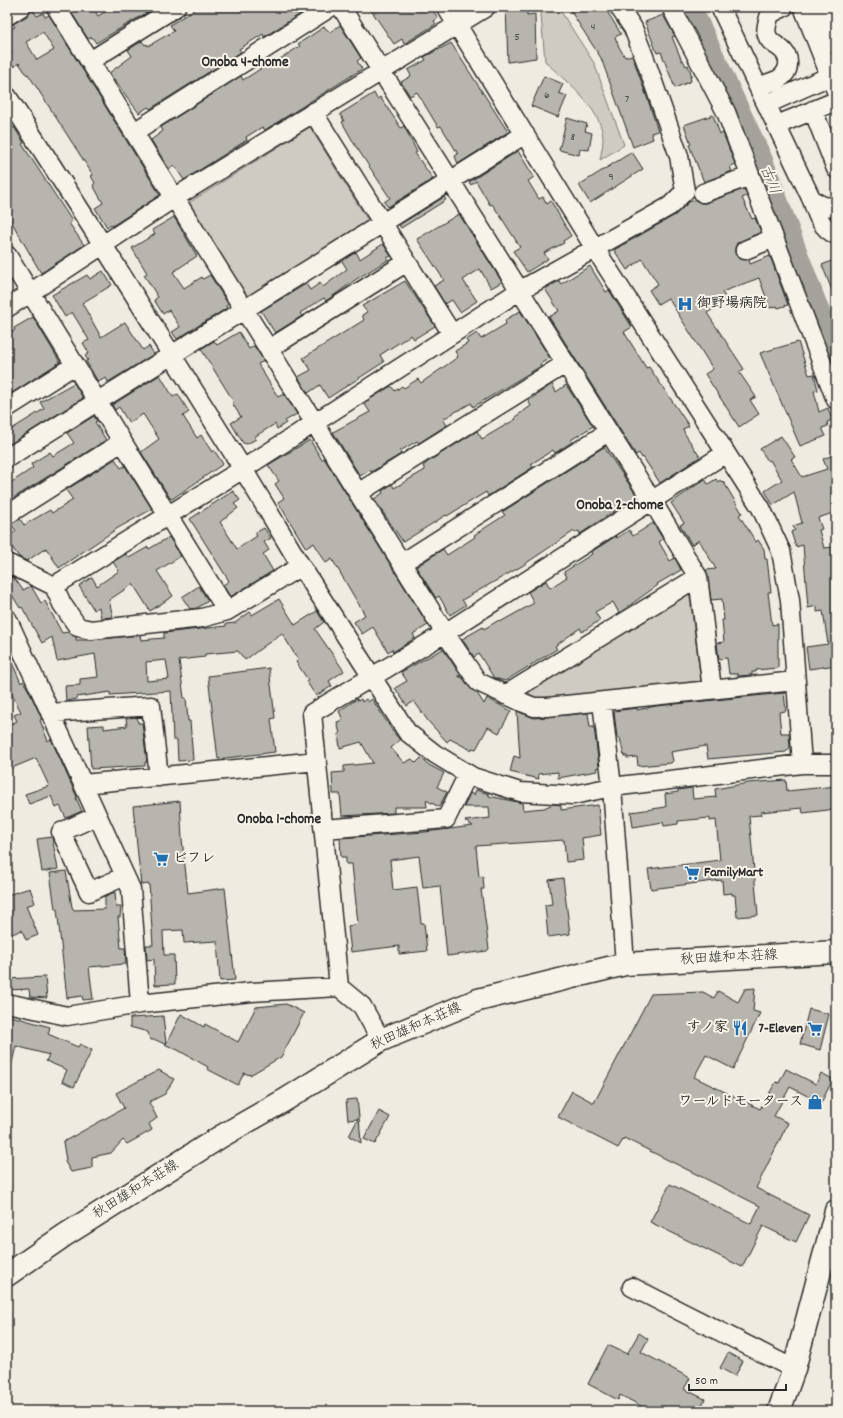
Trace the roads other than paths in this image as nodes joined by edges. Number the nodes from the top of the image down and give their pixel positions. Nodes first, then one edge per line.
1 (21, 7) edge
2 (56, 7) edge
3 (176, 7) edge
4 (331, 7) edge
5 (341, 7) edge
6 (446, 7) edge
7 (486, 7) edge
8 (619, 7) edge
9 (671, 7) edge
10 (720, 7) edge
11 (784, 7) edge
12 (827, 7) edge
13 (7, 16) edge
14 (836, 22) edge
15 (810, 25) edge
16 (458, 26) junction
17 (836, 40) edge
18 (90, 61) junction
19 (381, 71) junction
20 (833, 83) edge
21 (759, 87) junction
22 (7, 96) edge
23 (836, 101) edge
24 (767, 104) junction
25 (813, 110) junction
26 (313, 112) junction
27 (777, 125) junction
28 (134, 132) junction
29 (525, 134) junction
30 (836, 169) edge
31 (750, 176) junction
32 (450, 182) junction
33 (703, 193) dead end
34 (174, 198) junction
35 (812, 200) junction
36 (836, 207) edge
37 (383, 223) junction
38 (836, 235) edge
39 (774, 238) junction
40 (103, 245) junction
41 (594, 247) junction
42 (745, 250) dead end
43 (7, 255) edge
44 (407, 262) junction
45 (519, 290) junction
46 (31, 292) junction
47 (7, 308) edge
48 (244, 309) junction
49 (452, 334) junction
50 (270, 349) junction
51 (172, 355) junction
52 (565, 364) junction
53 (75, 365) junction
54 (836, 400) edge
55 (97, 402) junction
56 (7, 408) edge
57 (315, 422) junction
58 (608, 432) junction
59 (122, 442) junction
60 (726, 453) junction
61 (7, 458) edge
62 (243, 469) junction
63 (358, 493) junction
64 (651, 499) junction
65 (7, 514) edge
66 (167, 516) junction
67 (402, 562) junction
68 (7, 563) edge
69 (300, 566) junction
70 (698, 578) junction
71 (54, 586) junction
72 (227, 611) junction
73 (7, 618) edge
74 (445, 633) junction
75 (371, 676) junction
76 (796, 681) junction
77 (712, 689) junction
78 (505, 695) junction
79 (602, 702) junction
80 (50, 713) junction
81 (317, 760) junction
82 (802, 764) junction
83 (836, 764) edge
84 (468, 774) junction
85 (159, 777) junction
86 (83, 784) junction
87 (612, 787) junction
88 (97, 816) junction
89 (324, 829) junction
90 (125, 876) junction
91 (836, 952) edge
92 (625, 964) junction
93 (339, 987) junction
94 (7, 1003) edge
95 (140, 1004) junction
96 (381, 1040) junction
97 (836, 1211) edge
98 (7, 1275) edge
99 (632, 1287) dead end
100 (794, 1369) junction
101 (779, 1411) edge

1 - 13 street
2 - 18 street
3 - 18 street
4 - 28 street
5 - 19 street
6 - 16 street
7 - 16 street
8 - 41 street
9 - 31 street
10 - 21 street
11 - 21 street
12 - 15 street
14 - 15 street
15 - 17 street
15 - 20 street
16 - 19 street
16 - 29 street
18 - 28 street
19 - 26 street
19 - 32 street
20 - 24 street
21 - 24 street
22 - 40 street
23 - 25 street
24 - 27 street
25 - 27 street
25 - 30 street
26 - 34 street
26 - 37 street
27 - 35 street
28 - 34 street
29 - 32 street
29 - 41 street
31 - 33 street
31 - 39 street
32 - 37 street
32 - 45 street
34 - 40 street
34 - 48 street
35 - 36 street
35 - 38 street
37 - 44 street
37 - 48 street
39 - 42 street
39 - 54 street
40 - 46 street
40 - 51 street
41 - 45 street
41 - 60 street
43 - 46 street
44 - 49 street
44 - 50 street
45 - 49 street
45 - 52 street
46 - 47 street
46 - 53 street
48 - 50 street
48 - 51 street
49 - 57 street
50 - 57 street
51 - 55 street
51 - 62 street
52 - 58 street
52 - 63 street
53 - 55 street
53 - 56 street
55 - 59 street
55 - 61 street
57 - 62 street
57 - 63 street
58 - 64 street
58 - 67 street
59 - 65 street
59 - 66 street
60 - 64 street
60 - 76 street
62 - 66 street
62 - 69 street
63 - 67 street
64 - 70 street
64 - 74 street
66 - 71 street
66 - 72 street
67 - 74 street
68 - 71 street
69 - 72 street
69 - 75 street
70 - 77 street
70 - 78 street
71 - 72 street
73 - 80 street
74 - 75 street
74 - 78 street
75 - 81 street
75 - 84 street
76 - 77 street
76 - 82 street
77 - 79 street
78 - 79 street
79 - 87 street
80 - 85 street
80 - 86 street
81 - 85 street
81 - 89 street
82 - 83 street
82 - 87 street
84 - 87 street
84 - 89 street
85 - 86 street
86 - 88 street
87 - 92 street
88 - 90 street
88 - 90 street
89 - 93 street
90 - 95 street
91 - 92 main road, 秋田雄和本荘線
92 - 96 main road, 秋田雄和本荘線
93 - 95 street
93 - 96 street
94 - 95 street
96 - 98 main road, 秋田雄和本荘線
97 - 100 main road
99 - 100 street
100 - 101 main road

